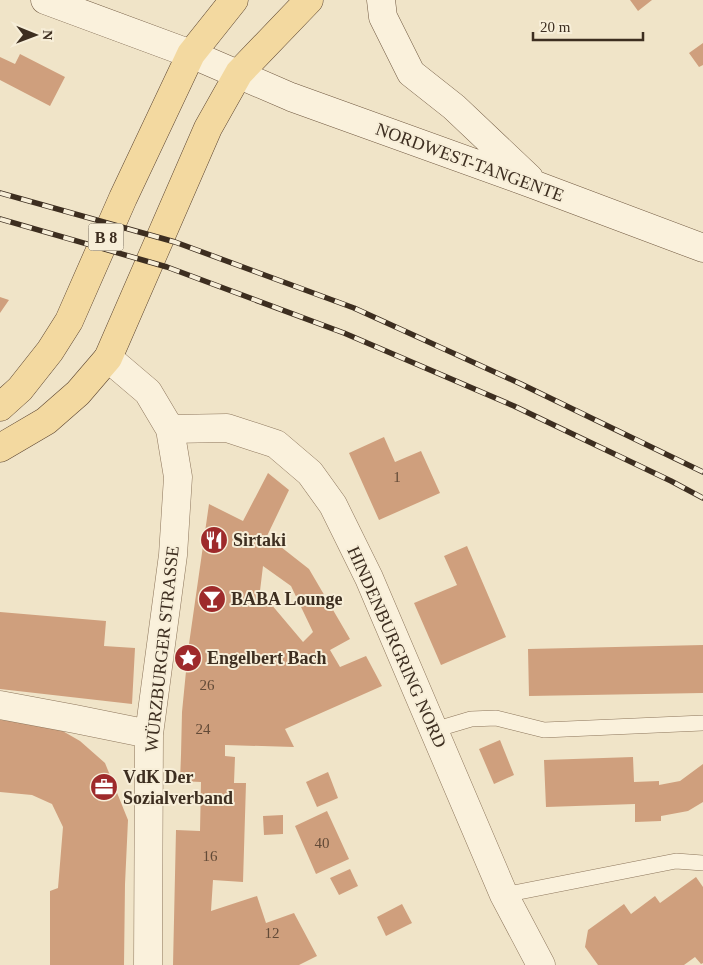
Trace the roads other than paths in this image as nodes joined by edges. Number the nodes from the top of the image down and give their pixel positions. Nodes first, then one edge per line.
1 (45, 0) edge
2 (234, 0) edge
3 (309, 0) edge
4 (381, 0) edge
5 (191, 54) junction
6 (239, 73) junction
7 (538, 186) junction
8 (703, 248) edge
9 (108, 358) junction
10 (0, 407) edge
11 (170, 428) junction
12 (0, 448) edge
13 (0, 706) edge
14 (703, 723) edge
15 (434, 730) junction
16 (149, 734) junction
17 (703, 863) edge
18 (504, 895) junction
19 (148, 965) edge
20 (541, 965) edge

1 - 5 street, NORDWEST-TANGENTE
2 - 5 main road, B 8
3 - 6 main road
4 - 7 street
5 - 6 street, NORDWEST-TANGENTE
5 - 10 main road, B 8
6 - 7 street, NORDWEST-TANGENTE
6 - 9 main road
7 - 8 street, NORDWEST-TANGENTE
9 - 11 street, WÜRZBURGER STRASSE
9 - 12 main road
11 - 15 street, HINDENBURGRING NORD
11 - 16 street, WÜRZBURGER STRASSE
13 - 16 street
14 - 15 lane
15 - 18 street, HINDENBURGRING NORD
16 - 19 street, WÜRZBURGER STRASSE
17 - 18 lane
18 - 20 street, HINDENBURGRING NORD

